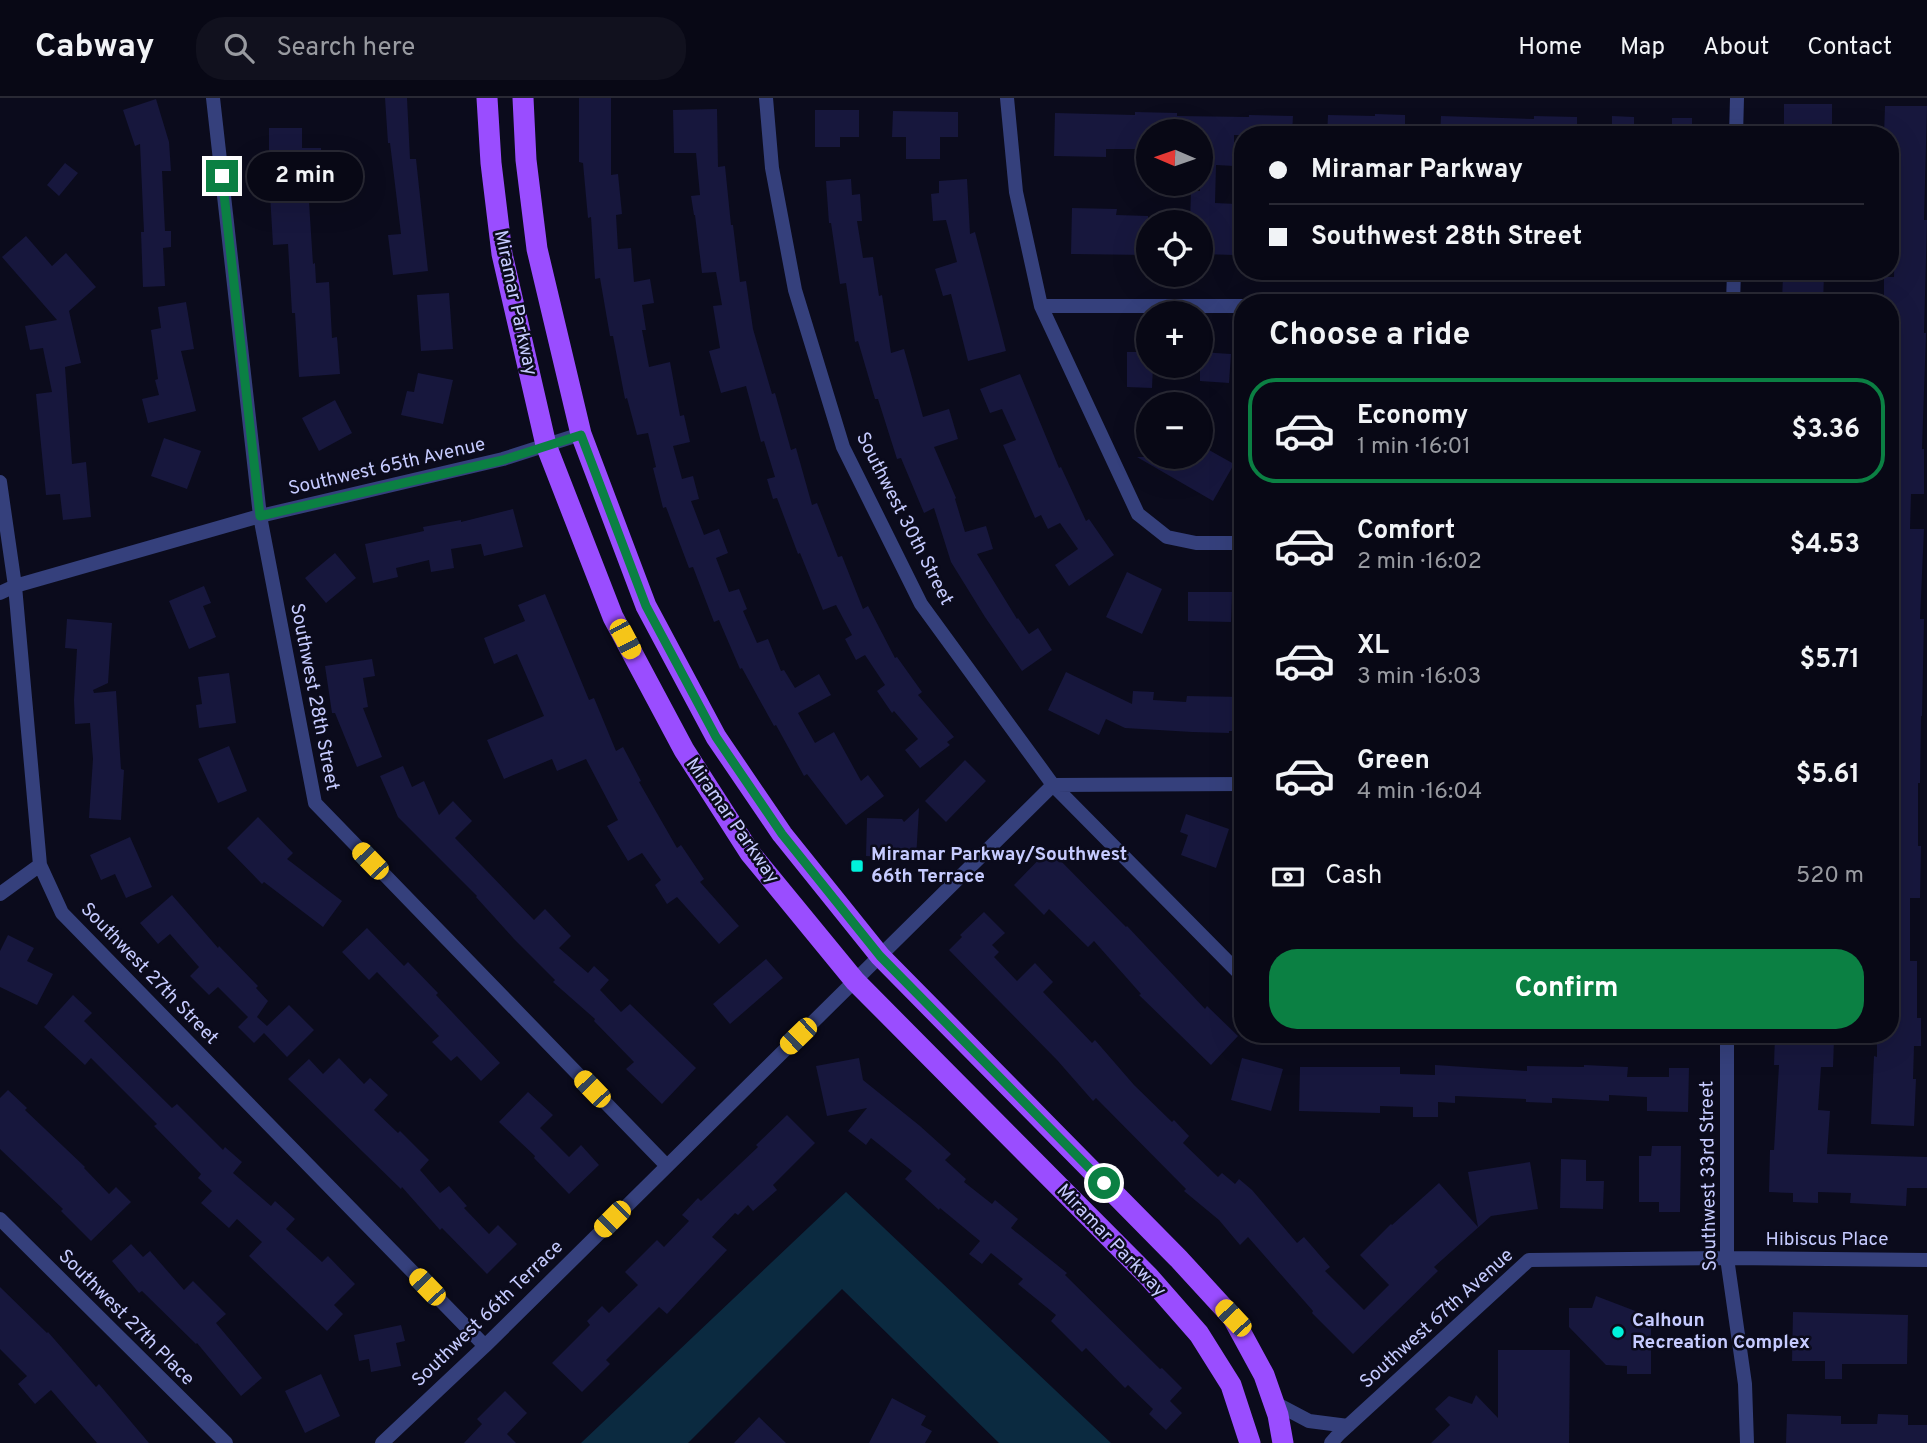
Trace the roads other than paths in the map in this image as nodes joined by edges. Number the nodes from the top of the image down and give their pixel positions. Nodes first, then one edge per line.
1 (213, 98) edge
2 (487, 98) edge
3 (523, 98) edge
4 (766, 98) edge
5 (1007, 98) edge
6 (1737, 98) edge
7 (1736, 126) edge
8 (1041, 306) junction
9 (1234, 306) edge
10 (581, 435) junction
11 (546, 445) junction
12 (0, 482) edge
13 (260, 516) junction
14 (1234, 543) edge
15 (15, 586) junction
16 (0, 593) edge
17 (1234, 784) edge
18 (1053, 785) junction
19 (40, 865) junction
20 (0, 894) edge
21 (880, 956) junction
22 (1234, 968) edge
23 (855, 981) junction
24 (1727, 1043) edge
25 (666, 1165) junction
26 (0, 1219) edge
27 (1727, 1258) junction
28 (1927, 1260) edge
29 (485, 1346) junction
30 (1273, 1402) junction
31 (1348, 1426) junction
32 (226, 1443) edge
33 (382, 1443) edge
34 (1250, 1443) edge
35 (1283, 1443) edge
36 (1331, 1443) edge
37 (1747, 1443) edge

1 - 13 street, Southwest 28th Street
2 - 11 main road, Miramar Parkway
3 - 10 main road, Miramar Parkway
4 - 18 street, Southwest 30th Street
5 - 8 street
6 - 7 street
8 - 9 street
8 - 14 street
10 - 11 street, Southwest 65th Avenue
10 - 21 main road, Miramar Parkway
11 - 13 street, Southwest 65th Avenue
11 - 23 main road, Miramar Parkway
12 - 15 street, Southwest 27th Street
13 - 15 street, Southwest 65th Avenue
13 - 25 street, Southwest 28th Street
15 - 16 street, Southwest 65th Avenue
15 - 19 street, Southwest 27th Street
17 - 18 street
18 - 21 street, Southwest 66th Terrace
18 - 22 street, Southwest 30th Street
19 - 20 street
19 - 29 street, Southwest 27th Street
21 - 23 street, Southwest 66th Terrace
21 - 30 main road, Miramar Parkway
23 - 25 street, Southwest 66th Terrace
23 - 34 main road, Miramar Parkway
24 - 27 street, Southwest 33rd Street
25 - 29 street, Southwest 66th Terrace
26 - 32 street, Southwest 27th Place
27 - 28 street, Hibiscus Place
27 - 31 street, Southwest 67th Avenue
27 - 37 street, Southwest 33rd Street
29 - 33 street, Southwest 66th Terrace
30 - 31 street
30 - 35 main road, Miramar Parkway
31 - 36 street, Southwest 67th Avenue

